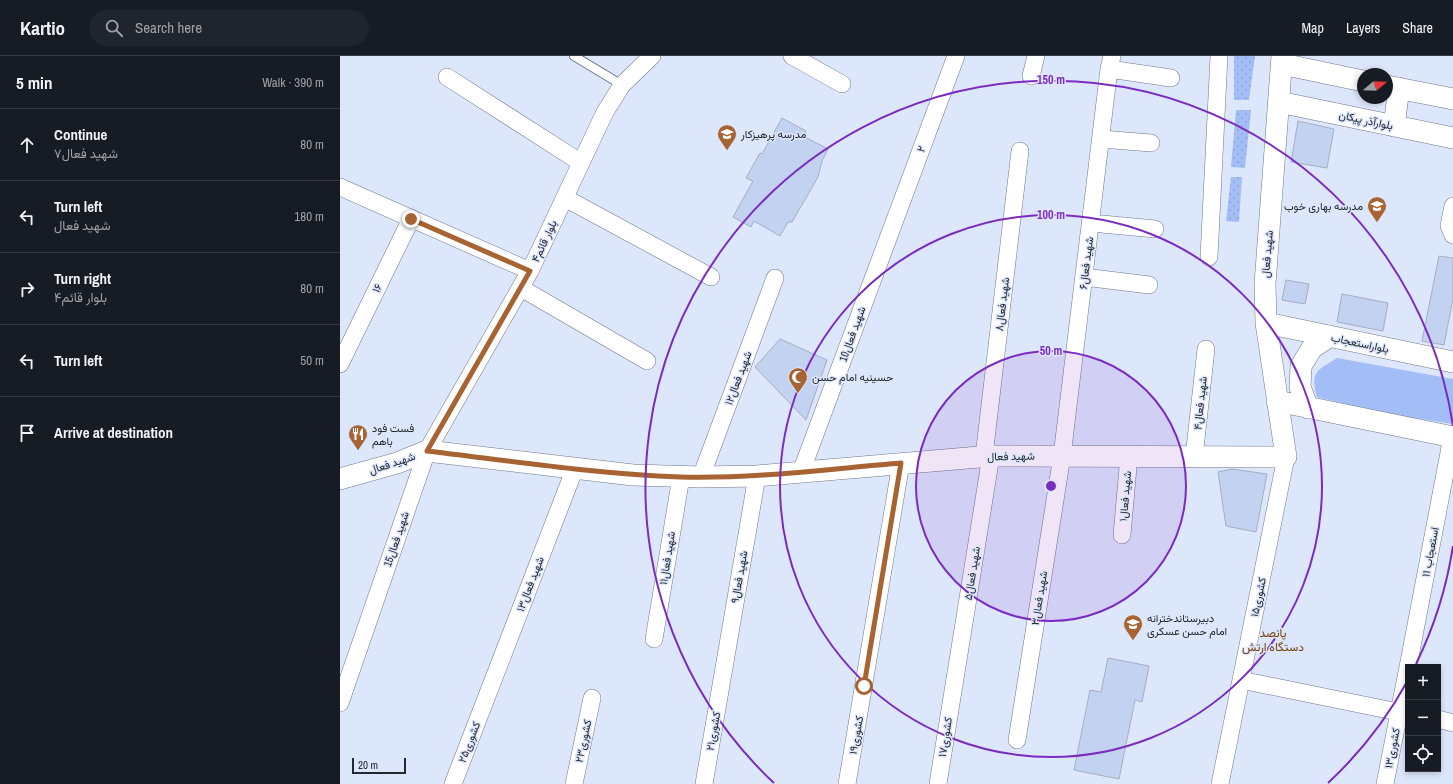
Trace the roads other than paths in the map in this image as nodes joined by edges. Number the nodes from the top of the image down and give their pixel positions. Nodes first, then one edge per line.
1 (574, 56) edge
2 (652, 56) edge
3 (792, 56) edge
4 (956, 56) edge
5 (1036, 56) edge
6 (1219, 56) edge
7 (1282, 60) edge
8 (1111, 63) edge
9 (1031, 76) dead end
10 (447, 77) dead end
11 (1171, 78) dead end
12 (1357, 79) edge
13 (842, 84) dead end
14 (622, 85) junction
15 (1393, 87) edge
16 (1453, 99) edge
17 (1279, 102) junction
18 (1394, 126) junction
19 (1453, 138) edge
20 (1101, 139) junction
21 (1151, 143) dead end
22 (1020, 151) dead end
23 (580, 162) junction
24 (340, 187) edge
25 (565, 198) junction
26 (1453, 206) edge
27 (411, 219) junction
28 (1091, 223) junction
29 (1155, 229) dead end
30 (1453, 235) edge
31 (887, 241) joint
32 (1209, 257) dead end
33 (530, 271) junction
34 (711, 277) dead end
35 (1084, 277) junction
36 (775, 278) dead end
37 (1149, 284) dead end
38 (521, 288) junction
39 (1266, 323) junction
40 (1330, 336) junction
41 (1206, 349) dead end
42 (342, 361) edge
43 (647, 361) dead end
44 (1453, 362) edge
45 (1277, 401) junction
46 (1308, 408) junction
47 (1452, 437) edge
48 (427, 451) junction
49 (988, 456) junction
50 (1062, 456) junction
51 (1129, 456) junction
52 (1194, 457) junction
53 (1286, 457) junction
54 (901, 463) junction
55 (575, 468) junction
56 (801, 472) junction
57 (757, 476) junction
58 (691, 477) junction
59 (340, 479) edge
60 (1122, 535) dead end
61 (654, 639) dead end
62 (1409, 664) edge
63 (722, 678) joint
64 (1241, 680) junction
65 (953, 690) joint
66 (592, 698) dead end
67 (486, 700) joint
68 (1405, 700) edge
69 (340, 703) edge
70 (1404, 713) edge
71 (1441, 720) edge
72 (1453, 722) edge
73 (1017, 740) dead end
74 (453, 784) edge
75 (574, 784) edge
76 (704, 784) edge
77 (847, 784) edge
78 (938, 784) edge
79 (1220, 784) edge
80 (1385, 784) edge

1 - 14 lane
2 - 14 street, بلوار قائم۴
3 - 13 street
4 - 31 street, ۲
5 - 9 street
6 - 32 street
7 - 12 street
7 - 17 street, شهید فعال
8 - 11 street
8 - 20 street, شهید فعال۶
10 - 23 street
14 - 23 street, بلوار قائم۴
15 - 16 street
15 - 18 street
17 - 18 street, بلوارآذر پیکان
17 - 39 street, شهید فعال
18 - 19 street, بلوارآذر پیکان
20 - 21 street
20 - 28 street, شهید فعال۶
22 - 49 street, شهید فعال۸
23 - 25 street, بلوار قائم۴
24 - 27 street
25 - 33 street, بلوار قائم۴
25 - 34 street
26 - 30 street
27 - 33 street
27 - 42 street, ۱۶
28 - 29 street
28 - 35 street, شهید فعال۶
31 - 56 street, 10شهید فعال
33 - 38 street, بلوار قائم۴
35 - 37 street
35 - 50 street, شهید فعال۶
36 - 58 street, شهید فعال۱۲
38 - 43 street
38 - 48 street, بلوار قائم۴
39 - 40 street, بلواراستعجاب
39 - 45 street, شهید فعال
40 - 44 street, بلواراستعجاب
40 - 46 street
41 - 52 street, شهید فعال۴
45 - 46 street
45 - 53 street, شهید فعال
46 - 47 street
47 - 62 street, استعجاب ۱۱
48 - 55 street, شهید فعال
48 - 59 street, شهید فعال
48 - 69 street, 15شهید فعال
49 - 50 street, شهید فعال
49 - 54 street, شهید فعال
49 - 65 street, شهید فعال۵
50 - 51 street, شهید فعال
50 - 73 street, شهید فعال۳
51 - 52 street, شهید فعال
51 - 60 street, شهید فعال۱
52 - 53 street, شهید فعال
53 - 64 street, کشوری۱۵
54 - 56 street, شهید فعال
54 - 77 street, ۱۹کشوری
55 - 58 street, شهید فعال
55 - 67 street, شهید فعال۱۳
56 - 57 street, شهید فعال
57 - 58 street, شهید فعال
57 - 63 street, شهید فعال۹
58 - 61 street, شهید فعال۱۱
63 - 76 street, ۲۱کشوری
64 - 70 street
64 - 79 street, کشوری۱۵
65 - 78 street, ۱۷کشوری
66 - 75 street, کشوری۲۳
67 - 74 street, کشوری۲۵
68 - 70 street, استعجاب ۱۱
70 - 80 street, ۱۳کشوری
71 - 72 street

